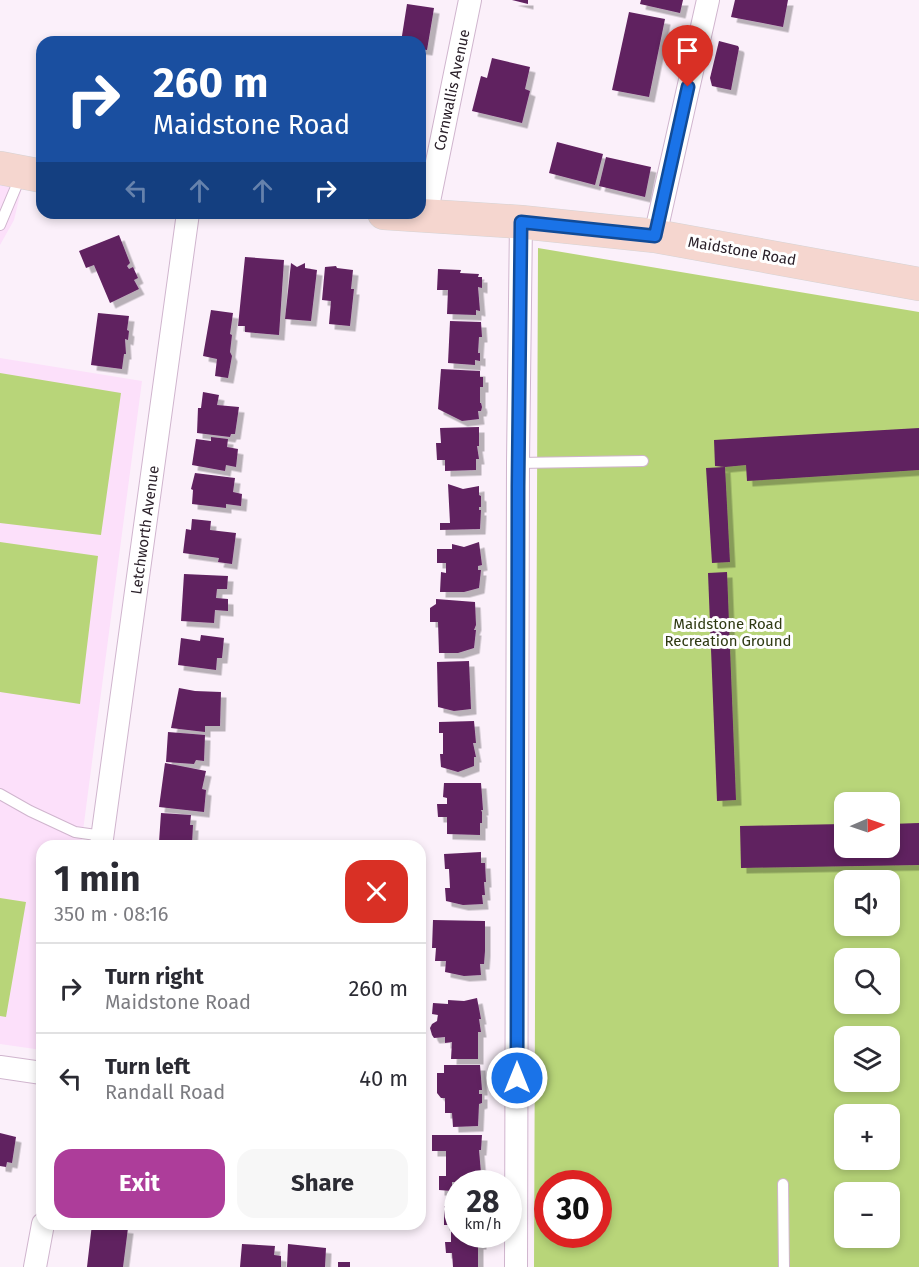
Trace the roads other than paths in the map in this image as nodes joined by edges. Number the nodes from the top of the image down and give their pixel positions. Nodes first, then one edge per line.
1 (470, 0) edge
2 (708, 0) edge
3 (19, 177) edge
4 (426, 216) joint
5 (187, 219) edge
6 (521, 222) junction
7 (0, 225) edge
8 (655, 236) junction
9 (919, 284) edge
10 (643, 461) dead end
11 (518, 463) junction
12 (0, 794) edge
13 (99, 840) edge
14 (102, 840) edge
15 (0, 1067) edge
16 (36, 1072) edge
17 (783, 1184) dead end
18 (42, 1230) edge
19 (35, 1267) edge
20 (516, 1267) edge
21 (784, 1267) edge

1 - 4 street, Cornwallis Avenue
2 - 8 street
3 - 7 lane
4 - 6 main road, Maidstone Road
5 - 14 street, Letchworth Avenue
6 - 8 main road, Maidstone Road
6 - 11 street
8 - 9 main road, Maidstone Road
10 - 11 lane
11 - 20 street
12 - 13 lane
15 - 16 street
17 - 21 lane
18 - 19 street

